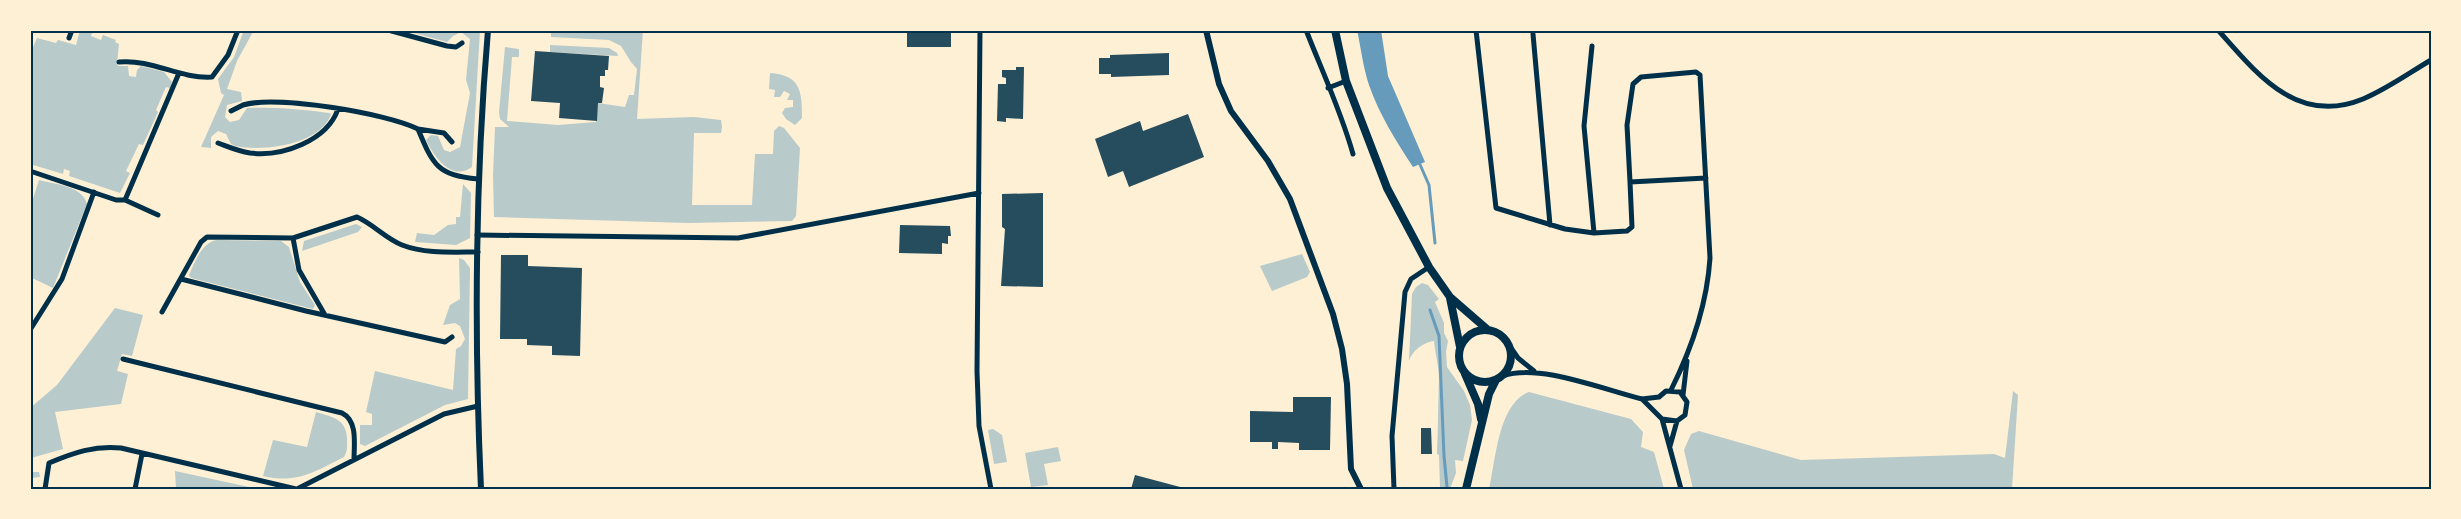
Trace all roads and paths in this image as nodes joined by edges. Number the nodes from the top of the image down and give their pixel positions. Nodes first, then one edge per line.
1 (72, 30) edge
2 (238, 30) edge
3 (388, 30) edge
4 (488, 30) edge
5 (980, 30) edge
6 (1206, 30) edge
7 (1306, 30) edge
8 (1335, 30) edge
9 (1476, 30) edge
10 (2220, 30) edge
11 (1533, 34) dead end
12 (69, 38) dead end
13 (462, 43) dead end
14 (1592, 46) dead end
15 (2431, 60) edge
16 (119, 62) dead end
17 (179, 73) junction
18 (1346, 81) junction
19 (1328, 88) junction
20 (338, 109) junction
21 (231, 111) dead end
22 (418, 129) junction
23 (452, 142) dead end
24 (218, 143) dead end
25 (1353, 154) dead end
26 (30, 171) edge
27 (1706, 178) junction
28 (478, 179) junction
29 (1630, 182) junction
30 (94, 192) junction
31 (979, 193) junction
32 (125, 200) junction
33 (158, 215) dead end
34 (1550, 225) junction
35 (1594, 233) junction
36 (477, 235) junction
37 (293, 238) junction
38 (478, 252) junction
39 (1429, 267) junction
40 (181, 279) junction
41 (1450, 297) junction
42 (162, 312) dead end
43 (326, 315) junction
44 (30, 330) edge
45 (1488, 330) junction
46 (452, 337) dead end
47 (1509, 345) junction
48 (1460, 347) junction
49 (1688, 356) junction
50 (123, 359) dead end
51 (1534, 371) junction
52 (1465, 373) junction
53 (1499, 378) junction
54 (1671, 390) junction
55 (1683, 395) junction
56 (1659, 397) junction
57 (1642, 399) junction
58 (478, 406) junction
59 (1656, 411) junction
60 (1662, 419) junction
61 (1482, 420) junction
62 (1677, 421) junction
63 (1670, 446) junction
64 (141, 454) junction
65 (354, 460) junction
66 (1465, 487) edge
67 (45, 489) edge
68 (135, 489) edge
69 (296, 489) edge
70 (481, 489) edge
71 (991, 489) edge
72 (1361, 489) edge
73 (1394, 489) edge
74 (1682, 489) edge

1 - 12 street
2 - 17 street
3 - 13 street
4 - 28 street
5 - 31 street
6 - 72 street
7 - 19 street
8 - 18 main road
9 - 34 street
10 - 15 street
11 - 34 street
14 - 35 street
16 - 17 street
17 - 32 street
18 - 19 street
18 - 39 main road
19 - 25 street
20 - 21 street
20 - 22 street
20 - 24 street
22 - 23 street
22 - 28 street
26 - 30 street
27 - 29 street
27 - 29 street
27 - 49 street
28 - 36 street
29 - 35 street
30 - 32 street
30 - 44 street
31 - 36 street
31 - 71 street
32 - 33 street
34 - 35 street
36 - 38 street
37 - 38 street
37 - 40 street
37 - 43 street
38 - 58 street
39 - 41 main road
39 - 73 street
40 - 42 street
40 - 43 street
41 - 45 main road
41 - 48 main road
43 - 46 street
45 - 47 main road
45 - 48 main road
47 - 51 street
47 - 53 main road
48 - 52 main road
49 - 54 street
49 - 55 street
50 - 65 street
51 - 53 street
51 - 57 street
52 - 53 main road
52 - 61 main road
53 - 61 main road
54 - 55 street
54 - 56 street
55 - 62 street
56 - 57 street
56 - 59 street
57 - 59 street
58 - 65 street
58 - 70 street
59 - 60 street
60 - 62 street
60 - 63 street
61 - 66 main road
62 - 63 street
63 - 74 street
64 - 67 street
64 - 68 street
64 - 69 street
65 - 69 street

